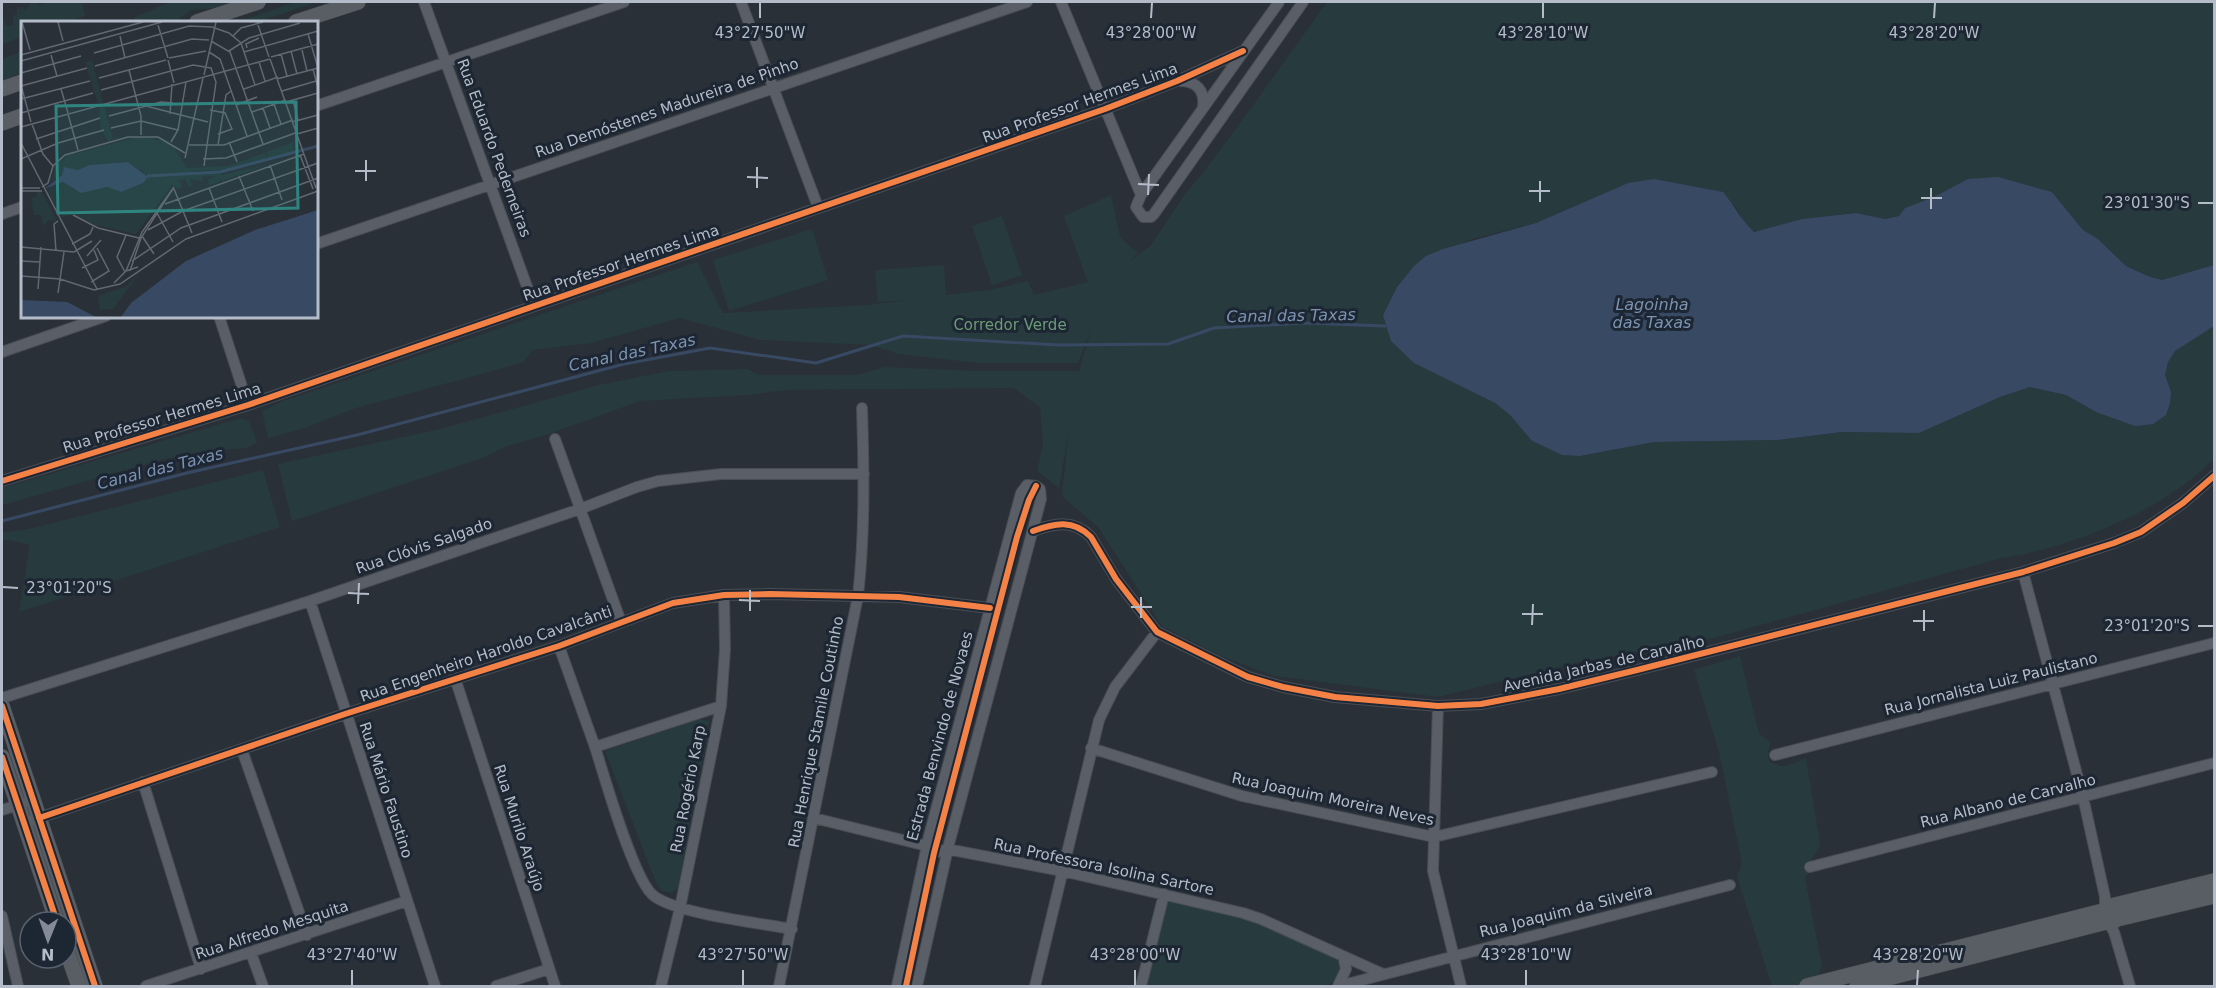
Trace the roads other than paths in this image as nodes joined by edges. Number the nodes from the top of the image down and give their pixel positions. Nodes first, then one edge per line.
1 (258, 2) edge
2 (358, 2) edge
3 (424, 2) edge
4 (624, 2) edge
5 (741, 2) edge
6 (1027, 2) edge
7 (1061, 2) edge
8 (1279, 2) edge
9 (1304, 2) edge
10 (200, 21) edge
11 (299, 21) edge
12 (1244, 51) junction
13 (446, 62) junction
14 (1177, 81) junction
15 (21, 82) edge
16 (774, 87) junction
17 (2, 89) edge
18 (318, 105) edge
19 (1203, 107) junction
20 (1105, 109) junction
21 (21, 116) edge
22 (2, 123) edge
23 (491, 185) junction
24 (1141, 195) junction
25 (21, 207) edge
26 (818, 207) junction
27 (2, 214) edge
28 (318, 243) edge
29 (534, 306) junction
30 (100, 318) edge
31 (220, 318) edge
32 (2, 352) edge
33 (248, 405) junction
34 (862, 408) dead end
35 (555, 439) dead end
36 (864, 474) junction
37 (2214, 476) edge
38 (2, 481) edge
39 (580, 509) junction
40 (1033, 531) junction
41 (2023, 572) junction
42 (724, 595) junction
43 (858, 596) junction
44 (309, 601) junction
45 (990, 608) junction
46 (621, 622) junction
47 (1157, 632) junction
48 (2214, 643) edge
49 (559, 646) junction
50 (455, 678) junction
51 (2053, 684) junction
52 (2, 698) edge
53 (2, 706) edge
54 (721, 706) junction
55 (1438, 706) junction
56 (345, 714) junction
57 (595, 747) junction
58 (1092, 748) junction
59 (242, 750) junction
60 (1775, 755) dead end
61 (2, 757) edge
62 (2214, 763) edge
63 (1712, 772) dead end
64 (143, 782) junction
65 (2083, 797) junction
66 (33, 800) junction
67 (18, 805) junction
68 (2, 810) edge
69 (39, 818) junction
70 (814, 818) junction
71 (24, 823) junction
72 (1434, 837) junction
73 (928, 841) junction
74 (948, 847) junction
75 (1810, 867) dead end
76 (1062, 871) junction
77 (2214, 881) edge
78 (1730, 885) dead end
79 (1164, 894) junction
80 (2214, 896) edge
81 (407, 901) junction
82 (680, 908) junction
83 (53, 910) edge
84 (2109, 914) junction
85 (2, 916) edge
86 (792, 929) junction
87 (307, 934) junction
88 (251, 953) junction
89 (1343, 956) junction
90 (1452, 956) junction
91 (201, 969) junction
92 (549, 969) junction
93 (73, 970) edge
94 (1383, 974) junction
95 (1824, 984) edge
96 (18, 987) edge
97 (79, 987) edge
98 (95, 987) edge
99 (146, 987) edge
100 (263, 987) edge
101 (435, 987) edge
102 (496, 987) edge
103 (555, 987) edge
104 (661, 987) edge
105 (779, 987) edge
106 (897, 987) edge
107 (917, 987) edge
108 (1035, 987) edge
109 (1141, 987) edge
110 (1339, 987) edge
111 (1461, 987) edge
112 (1808, 987) edge
113 (1857, 987) edge
114 (2130, 987) edge

1 - 10 street
2 - 11 street
3 - 13 street, Rua Eduardo Pederneiras
4 - 13 street
5 - 16 street
6 - 16 street, Rua Demóstenes Madureira de Pinho
7 - 20 street
8 - 12 street
9 - 24 street
12 - 14 street, Rua Professor Hermes Lima
12 - 19 street
13 - 18 street
13 - 23 street, Rua Eduardo Pederneiras
14 - 19 street, Rua Professor Hermes Lima
14 - 20 street, Rua Professor Hermes Lima
15 - 17 street
16 - 23 street, Rua Demóstenes Madureira de Pinho
16 - 26 street
19 - 24 street
20 - 24 street
20 - 26 street, Rua Professor Hermes Lima
21 - 22 street
23 - 28 street, Rua Demóstenes Madureira de Pinho
23 - 29 street, Rua Eduardo Pederneiras
25 - 27 street
26 - 29 street, Rua Professor Hermes Lima
29 - 33 street, Rua Professor Hermes Lima
30 - 32 street
31 - 33 street
33 - 38 street, Rua Professor Hermes Lima
34 - 36 street, Rua Henrique Stamile Coutinho
35 - 39 street
36 - 39 street, Rua Clóvis Salgado
36 - 43 street, Rua Henrique Stamile Coutinho
37 - 41 street, Avenida Jarbas de Carvalho
39 - 44 street, Rua Clóvis Salgado
39 - 46 street
40 - 45 street, Estrada Benvindo de Novaes
40 - 47 street, Avenida Jarbas de Carvalho
40 - 74 street, Estrada Benvindo de Novaes
41 - 51 street
41 - 55 street, Avenida Jarbas de Carvalho
42 - 43 street, Rua Engenheiro Haroldo Cavalcânti
42 - 46 street, Rua Engenheiro Haroldo Cavalcânti
42 - 54 street, Rua Rogério Karp
43 - 45 street, Rua Engenheiro Haroldo Cavalcânti
43 - 70 street, Rua Henrique Stamile Coutinho
44 - 52 street, Rua Clóvis Salgado
44 - 56 street, Rua Mário Faustino
45 - 73 street, Estrada Benvindo de Novaes
46 - 49 street, Rua Engenheiro Haroldo Cavalcânti
47 - 55 street, Avenida Jarbas de Carvalho
47 - 58 street
48 - 51 street, Rua Jornalista Luiz Paulistano
49 - 50 street, Rua Engenheiro Haroldo Cavalcânti
49 - 57 street
50 - 56 street, Rua Engenheiro Haroldo Cavalcânti
50 - 92 street, Rua Murilo Araújo
51 - 60 street, Rua Jornalista Luiz Paulistano
51 - 65 street
53 - 66 street
54 - 57 street
54 - 82 street, Rua Rogério Karp
55 - 72 street
56 - 59 street, Rua Engenheiro Haroldo Cavalcânti
56 - 81 street, Rua Mário Faustino
57 - 82 street
58 - 72 street, Rua Joaquim Moreira Neves
58 - 76 street
59 - 64 street, Rua Engenheiro Haroldo Cavalcânti
59 - 87 street
61 - 67 street
62 - 65 street, Rua Albano de Carvalho
63 - 72 street, Rua Joaquim Moreira Neves
64 - 69 street, Rua Engenheiro Haroldo Cavalcânti
64 - 91 street
65 - 75 street, Rua Albano de Carvalho
65 - 84 street
66 - 67 street
66 - 69 street
67 - 68 street
67 - 71 street
69 - 71 street, Rua Engenheiro Haroldo Cavalcânti
69 - 98 street
70 - 73 street, Rua Professora Isolina Sartore
70 - 86 street, Rua Henrique Stamile Coutinho
71 - 83 street
72 - 90 street
73 - 74 street, Rua Professora Isolina Sartore
73 - 74 street
73 - 106 street, Estrada Benvindo de Novaes
74 - 76 street, Rua Professora Isolina Sartore
74 - 107 street, Estrada Benvindo de Novaes
76 - 79 street, Rua Professora Isolina Sartore
76 - 108 street
77 - 84 street
78 - 90 street, Rua Joaquim da Silveira
79 - 89 street, Rua Professora Isolina Sartore
79 - 109 street
80 - 84 street
81 - 87 street, Rua Alfredo Mesquita
81 - 101 street, Rua Mário Faustino
82 - 86 street
82 - 104 street, Rua Rogério Karp
84 - 95 street
84 - 113 street
84 - 114 street
85 - 96 street
86 - 105 street, Rua Henrique Stamile Coutinho
87 - 88 street, Rua Alfredo Mesquita
88 - 91 street, Rua Alfredo Mesquita
88 - 100 street
89 - 94 street, Rua Professora Isolina Sartore
89 - 110 street
90 - 94 street, Rua Joaquim da Silveira
90 - 111 street
91 - 99 street, Rua Alfredo Mesquita
92 - 102 street
92 - 103 street, Rua Murilo Araújo
93 - 97 street
94 - 110 street, Rua Joaquim da Silveira
95 - 112 street

